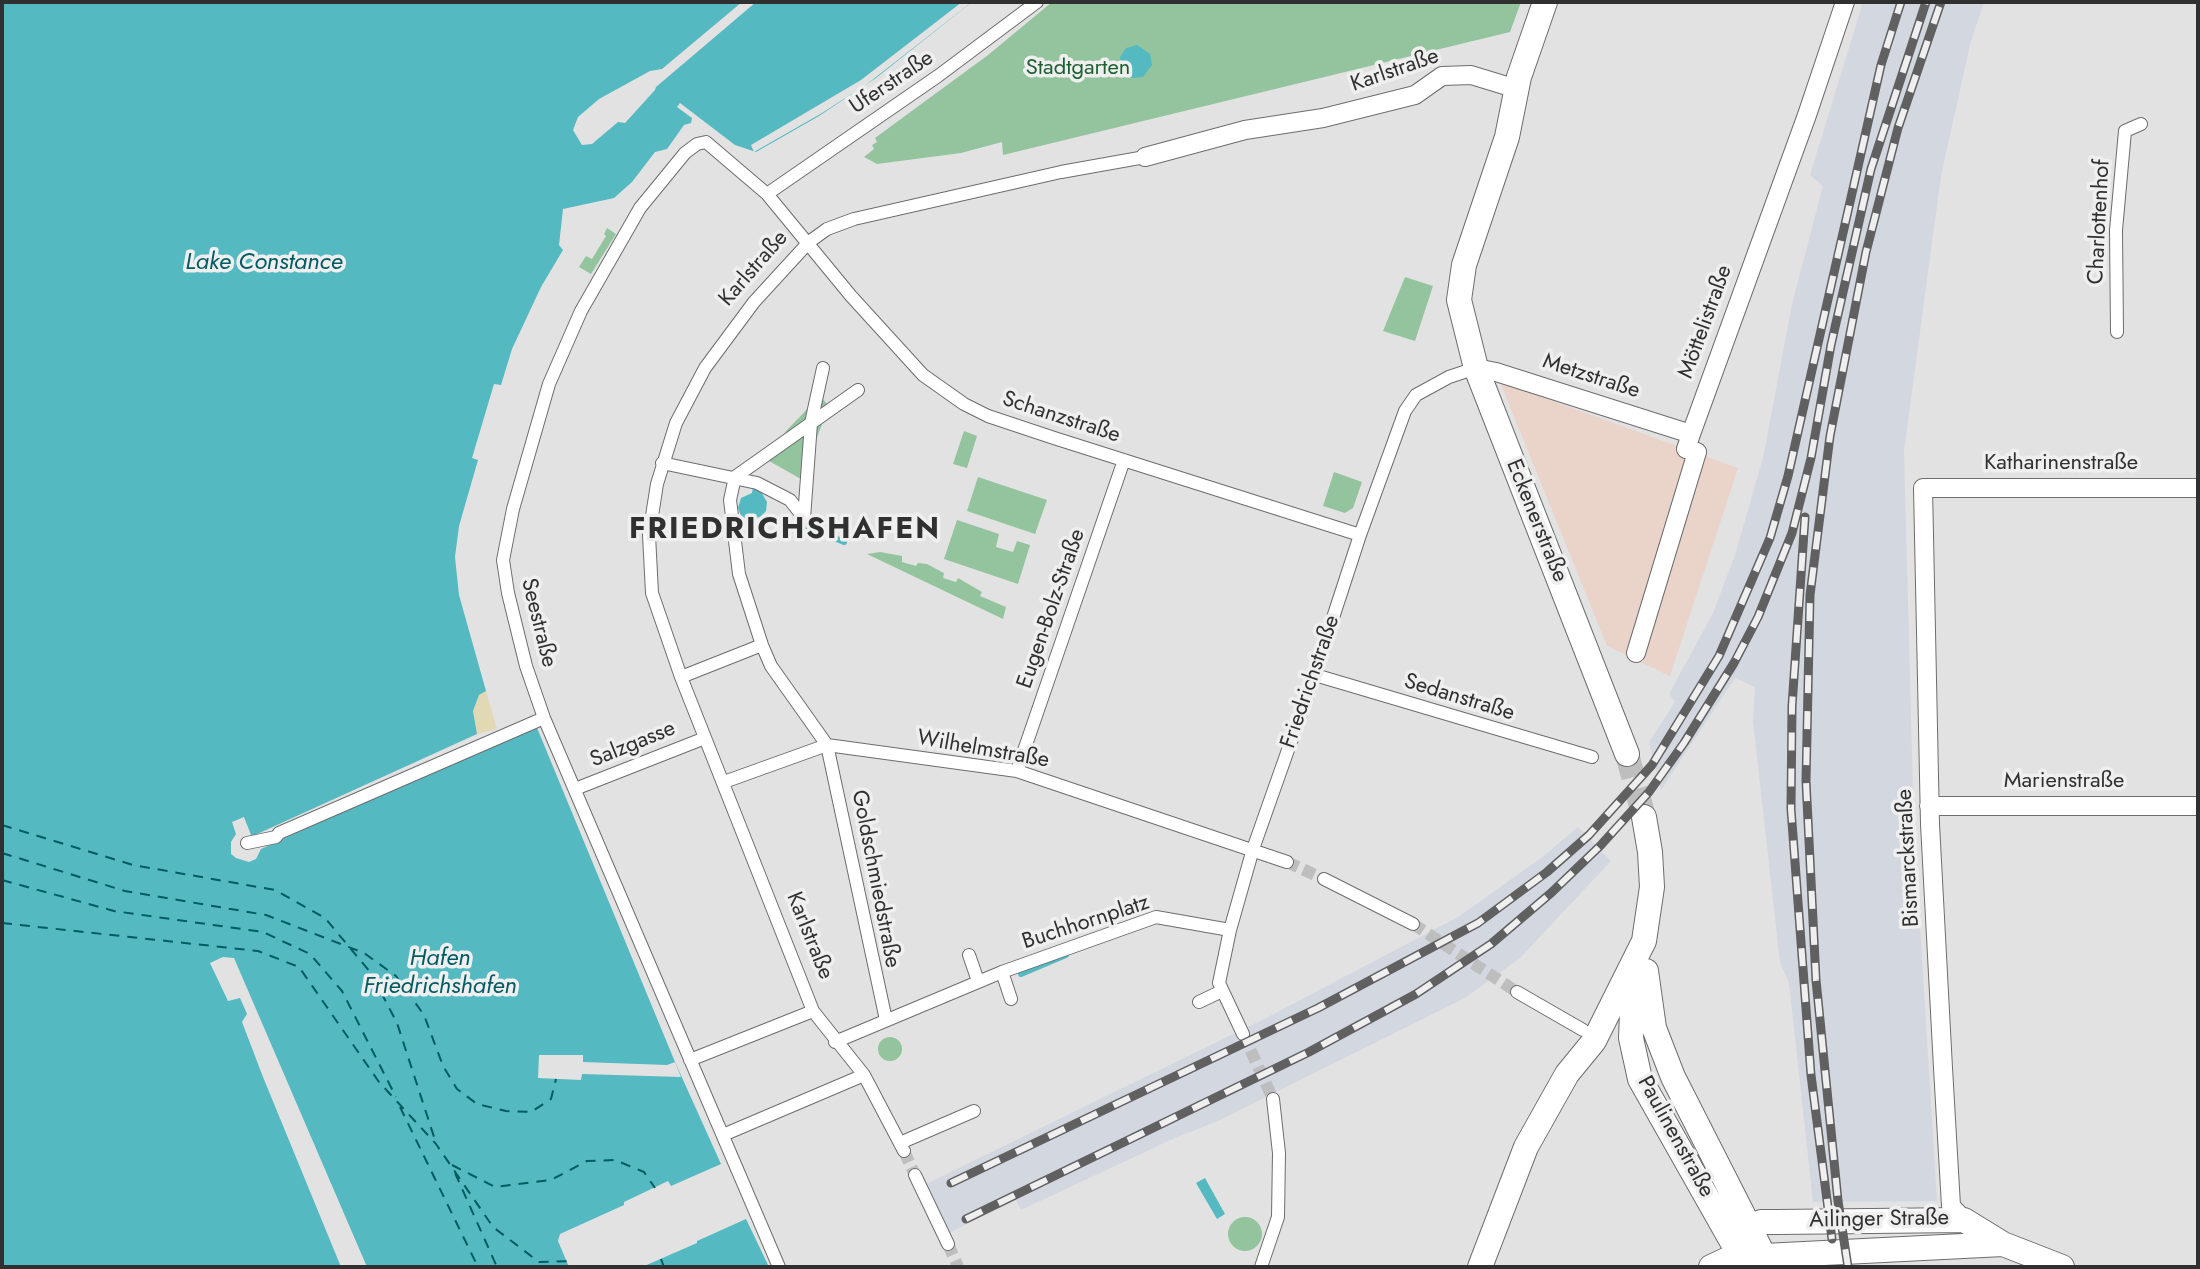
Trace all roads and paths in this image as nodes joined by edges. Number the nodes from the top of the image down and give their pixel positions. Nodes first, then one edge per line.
1 (1037, 2) edge
2 (1545, 2) edge
3 (1845, 2) edge
4 (1517, 89) junction
5 (2141, 124) dead end
6 (1145, 157) joint
7 (767, 194) junction
8 (807, 245) junction
9 (2117, 332) dead end
10 (823, 368) dead end
11 (1476, 368) junction
12 (858, 390) dead end
13 (811, 423) junction
14 (1691, 434) junction
15 (1124, 460) junction
16 (662, 463) junction
17 (735, 477) junction
18 (1923, 488) joint
19 (2198, 488) edge
20 (1360, 535) junction
21 (762, 645) junction
22 (1636, 653) dead end
23 (1315, 675) junction
24 (681, 677) junction
25 (544, 718) junction
26 (705, 738) junction
27 (827, 745) junction
28 (1627, 754) tunnel mouth
29 (1592, 757) dead end
30 (1017, 771) junction
31 (724, 782) junction
32 (575, 789) junction
33 (2198, 806) edge
34 (1930, 815) junction
35 (1644, 817) tunnel mouth
36 (258, 839) dead end
37 (1253, 849) junction
38 (1287, 862) tunnel mouth
39 (1324, 879) tunnel mouth
40 (1413, 924) tunnel mouth
41 (1230, 930) junction
42 (1644, 941) junction
43 (969, 955) dead end
44 (1002, 972) junction
45 (978, 981) junction
46 (1222, 991) junction
47 (1517, 992) tunnel mouth
48 (1011, 999) dead end
49 (1199, 1002) dead end
50 (813, 1011) junction
51 (886, 1020) junction
52 (1243, 1034) tunnel mouth
53 (1588, 1036) junction
54 (1631, 1038) junction
55 (835, 1042) junction
56 (690, 1060) junction
57 (864, 1075) junction
58 (1673, 1077) junction
59 (1273, 1099) tunnel mouth
60 (974, 1111) dead end
61 (723, 1135) junction
62 (915, 1175) tunnel mouth
63 (1964, 1220) junction
64 (1749, 1227) junction
65 (948, 1244) tunnel mouth
66 (2016, 1254) edge
67 (1754, 1261) edge
68 (779, 1267) edge
69 (1261, 1267) edge
70 (1480, 1267) edge
71 (1711, 1267) edge
72 (2062, 1267) edge

1 - 7 street, Uferstraße
2 - 4 main road
3 - 14 street, Möttelistraße
4 - 6 street, Karlstraße
4 - 11 main road, Eckenerstraße
5 - 9 street, Charlottenhof
6 - 8 street, Karlstraße
7 - 8 street, Seestraße
7 - 25 street, Seestraße
8 - 15 street, Schanzstraße
8 - 16 street, Karlstraße
10 - 13 street
11 - 14 street, Metzstraße
11 - 20 street, Friedrichstraße
11 - 28 main road, Eckenerstraße
12 - 13 street
13 - 17 street
13 - 17 street
14 - 22 street, Möttelistraße
15 - 20 street, Schanzstraße
15 - 30 street, Eugen-Bolz-Straße
16 - 17 street
16 - 24 street, Karlstraße
17 - 21 street
18 - 19 street, Katharinenstraße
18 - 34 street, Bismarckstraße
20 - 23 street, Friedrichstraße
21 - 24 street
21 - 27 street
23 - 29 street, Sedanstraße
23 - 37 street, Friedrichstraße
24 - 26 street, Karlstraße
25 - 32 street, Seestraße
25 - 36 street
26 - 31 street, Karlstraße
26 - 32 street, Salzgasse
27 - 30 street, Wilhelmstraße
27 - 31 street
27 - 51 street, Goldschmiedstraße
30 - 37 street, Wilhelmstraße
31 - 50 street, Karlstraße
32 - 56 street, Seestraße
33 - 34 street, Marienstraße
34 - 63 street, Bismarckstraße
35 - 42 main road
37 - 38 street, Wilhelmstraße
37 - 41 street, Friedrichstraße
39 - 40 street
41 - 44 street, Buchhornplatz
41 - 46 street, Friedrichstraße
42 - 53 main road
42 - 54 main road, Paulinenstraße
42 - 58 main road, Paulinenstraße
43 - 45 street
44 - 45 street, Buchhornplatz
44 - 48 street, Buchhornplatz
45 - 51 street, Buchhornplatz
46 - 49 street
46 - 52 street
47 - 53 street
50 - 55 street
50 - 56 street
51 - 55 street, Buchhornplatz
53 - 54 main road
53 - 70 main road
54 - 58 main road
54 - 67 main road, Paulinenstraße
55 - 57 street
56 - 61 street, Seestraße
57 - 60 street
57 - 61 street
58 - 64 main road, Paulinenstraße
59 - 69 street
61 - 68 street, Seestraße
62 - 65 street
63 - 64 main road, Ailinger Straße
63 - 66 main road, Ailinger Straße
64 - 67 main road, Paulinenstraße
66 - 67 main road, Ailinger Straße
66 - 72 main road, Ailinger Straße
67 - 71 main road

